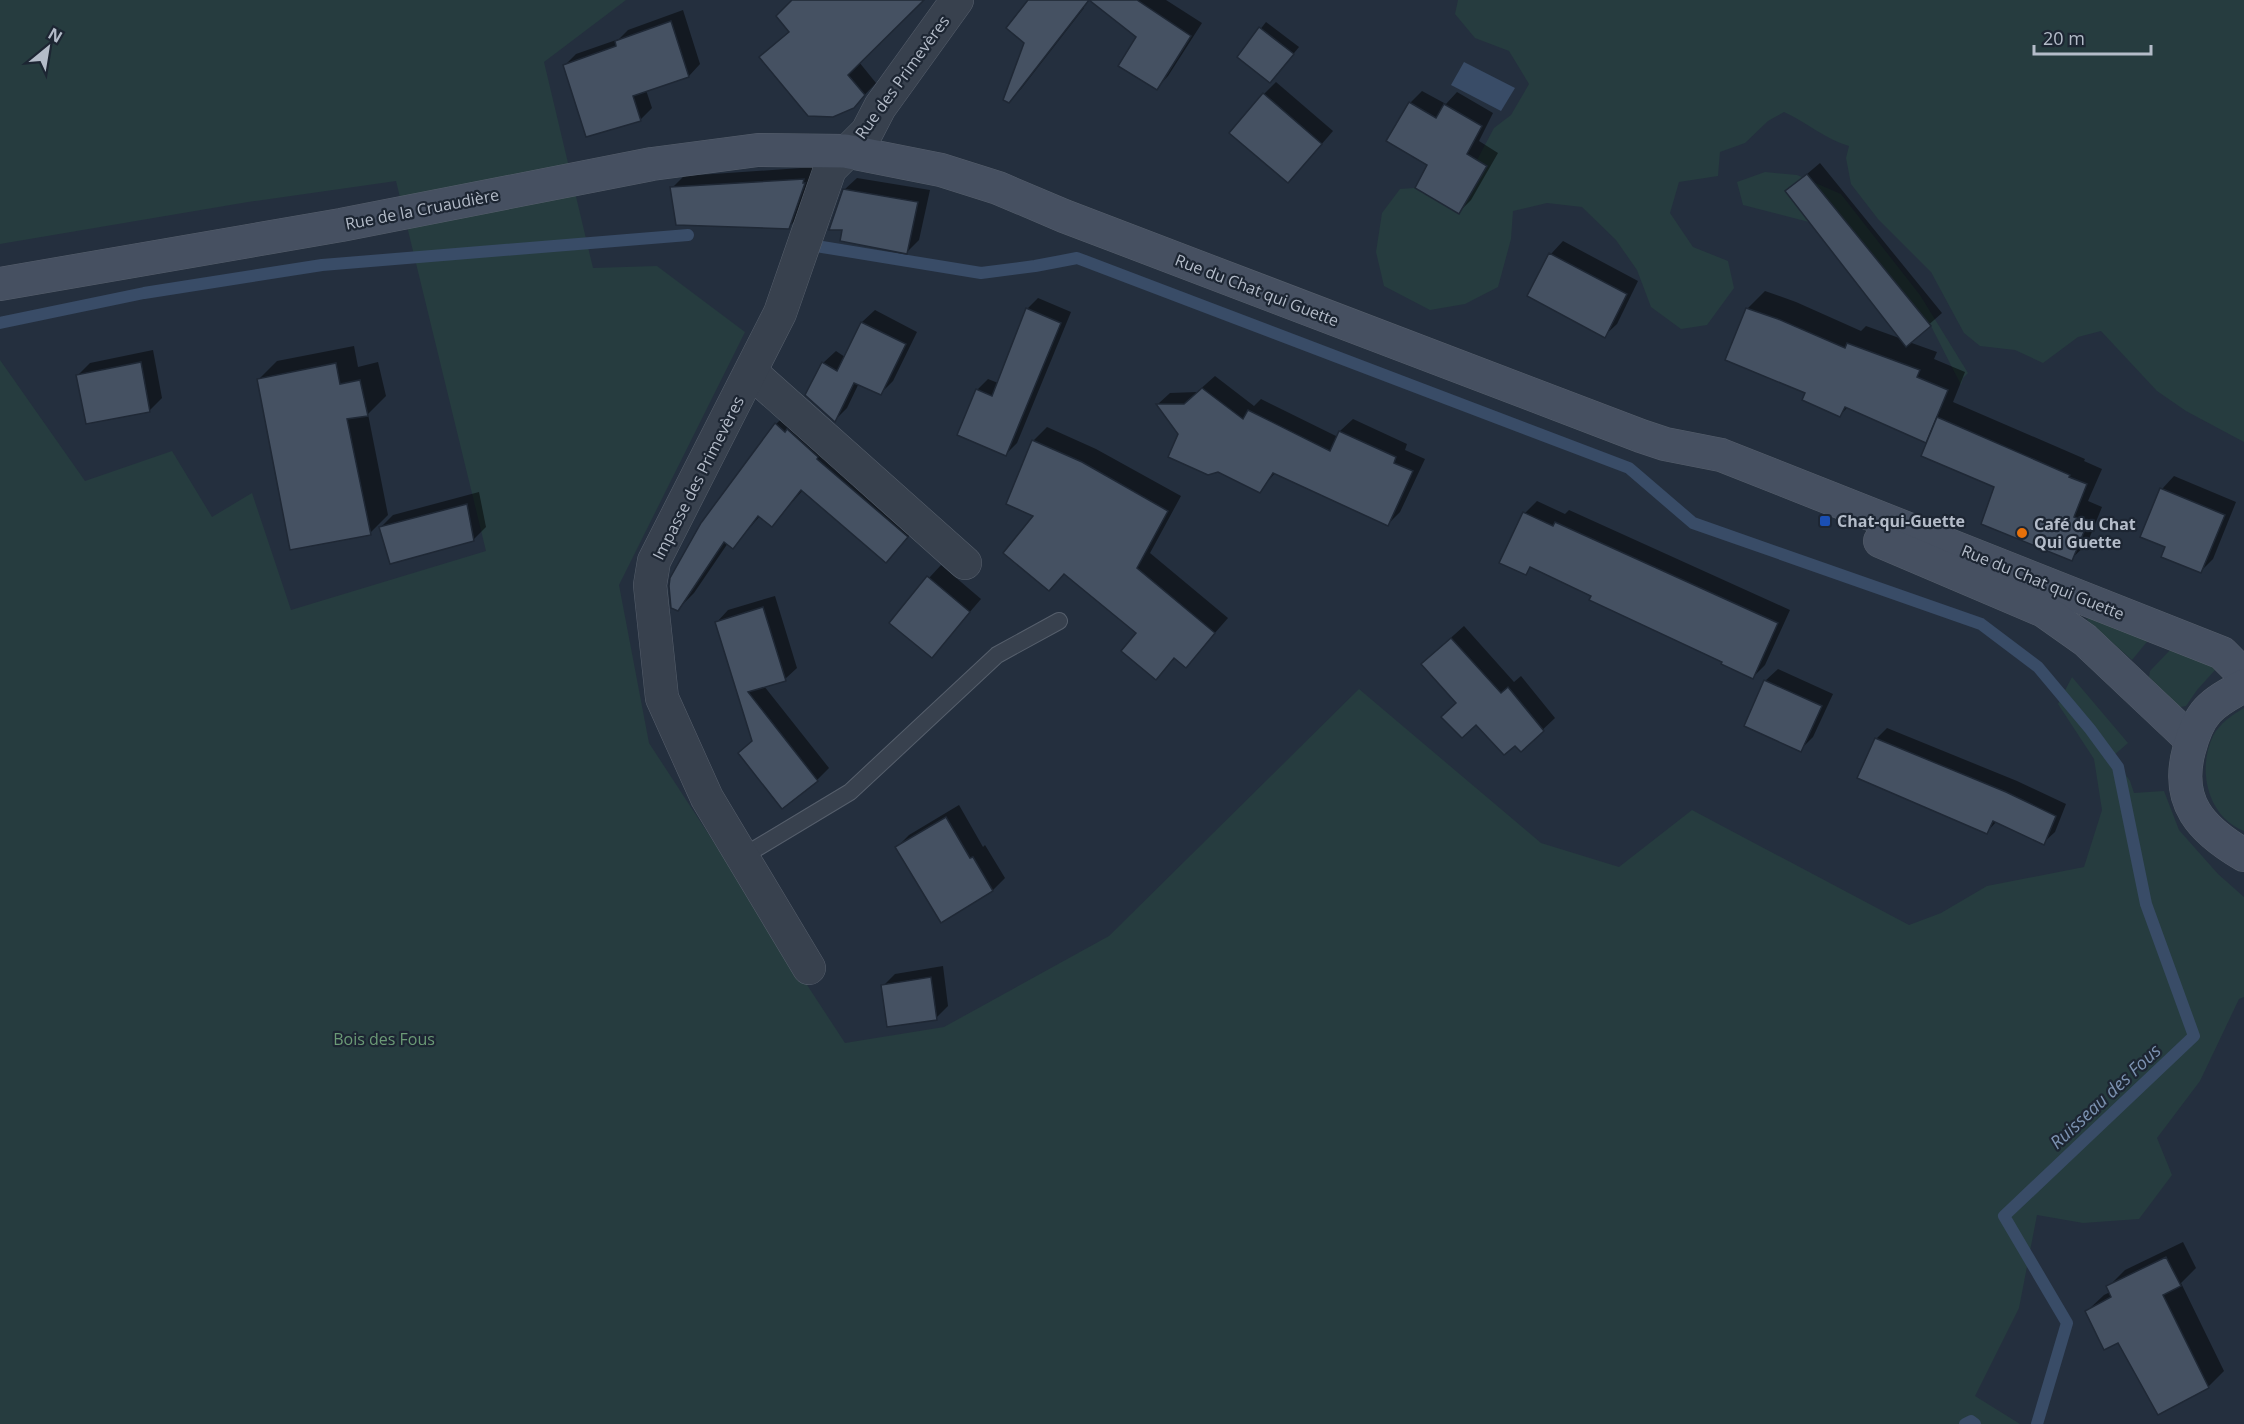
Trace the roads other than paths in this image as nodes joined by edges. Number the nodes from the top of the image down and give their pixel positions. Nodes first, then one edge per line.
1 (957, 0) edge
2 (845, 152) junction
3 (0, 284) edge
4 (751, 372) junction
5 (1665, 444) junction
6 (964, 564) dead end
7 (1059, 621) dead end
8 (2244, 675) edge
9 (2244, 686) edge
10 (2191, 740) junction
11 (2244, 855) edge
12 (742, 857) junction
13 (809, 968) dead end

1 - 2 street, Rue des Primevères
2 - 3 main road, Rue de la Cruaudière
2 - 4 street, Impasse des Primevères
2 - 5 main road, Rue du Chat qui Guette
4 - 6 street
4 - 12 street, Impasse des Primevères
5 - 8 main road, Rue du Chat qui Guette
5 - 10 main road, Rue du Chat qui Guette
7 - 12 lane
9 - 10 main road
10 - 11 main road
12 - 13 street, Impasse des Primevères

